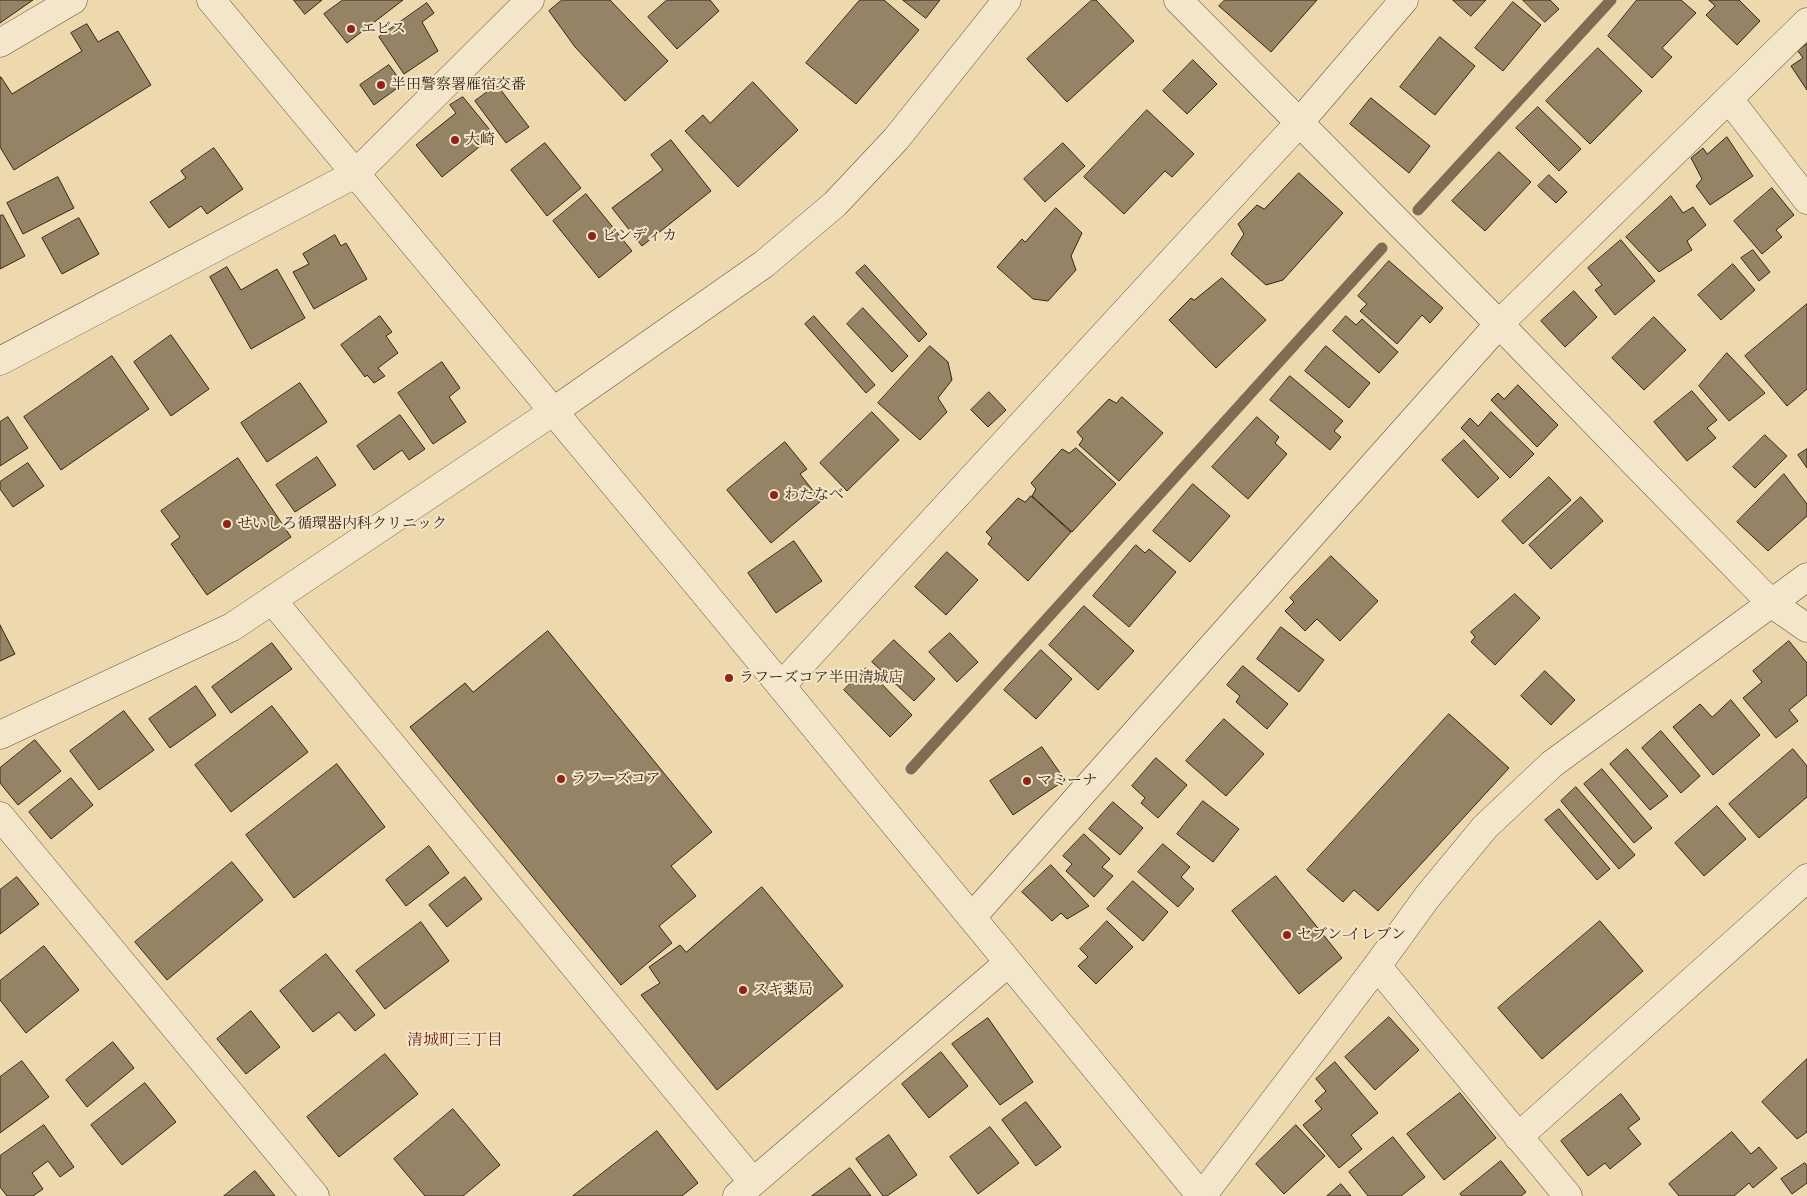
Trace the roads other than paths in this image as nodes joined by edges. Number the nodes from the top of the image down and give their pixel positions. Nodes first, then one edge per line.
1 (73, 0) edge
2 (211, 0) edge
3 (530, 0) edge
4 (1007, 0) edge
5 (1178, 0) edge
6 (1404, 0) edge
7 (1807, 22) edge
8 (0, 43) edge
9 (1729, 98) junction
10 (1299, 123) junction
11 (355, 174) junction
12 (1807, 200) edge
13 (1499, 324) junction
14 (0, 361) edge
15 (554, 411) junction
16 (1807, 577) edge
17 (272, 600) junction
18 (1771, 603) junction
19 (1807, 628) edge
20 (781, 686) junction
21 (0, 735) edge
22 (0, 816) edge
23 (1807, 878) edge
24 (972, 917) junction
25 (1008, 963) junction
26 (1377, 966) junction
27 (1518, 1137) junction
28 (745, 1189) edge
29 (314, 1196) edge
30 (1201, 1196) edge
31 (1568, 1196) edge

1 - 8 street
2 - 11 street
3 - 11 street
4 - 15 street
5 - 10 street
6 - 10 street
7 - 9 street
9 - 12 street
9 - 13 street
10 - 13 street
10 - 20 street
11 - 14 street
11 - 15 street
13 - 18 street
13 - 24 street
15 - 17 street
15 - 20 street
16 - 18 street
17 - 21 street
17 - 28 street
18 - 19 street
18 - 26 street
20 - 24 street
22 - 29 street
23 - 27 street
24 - 25 street
25 - 28 street
25 - 30 street
26 - 27 street
26 - 30 street
27 - 31 street

